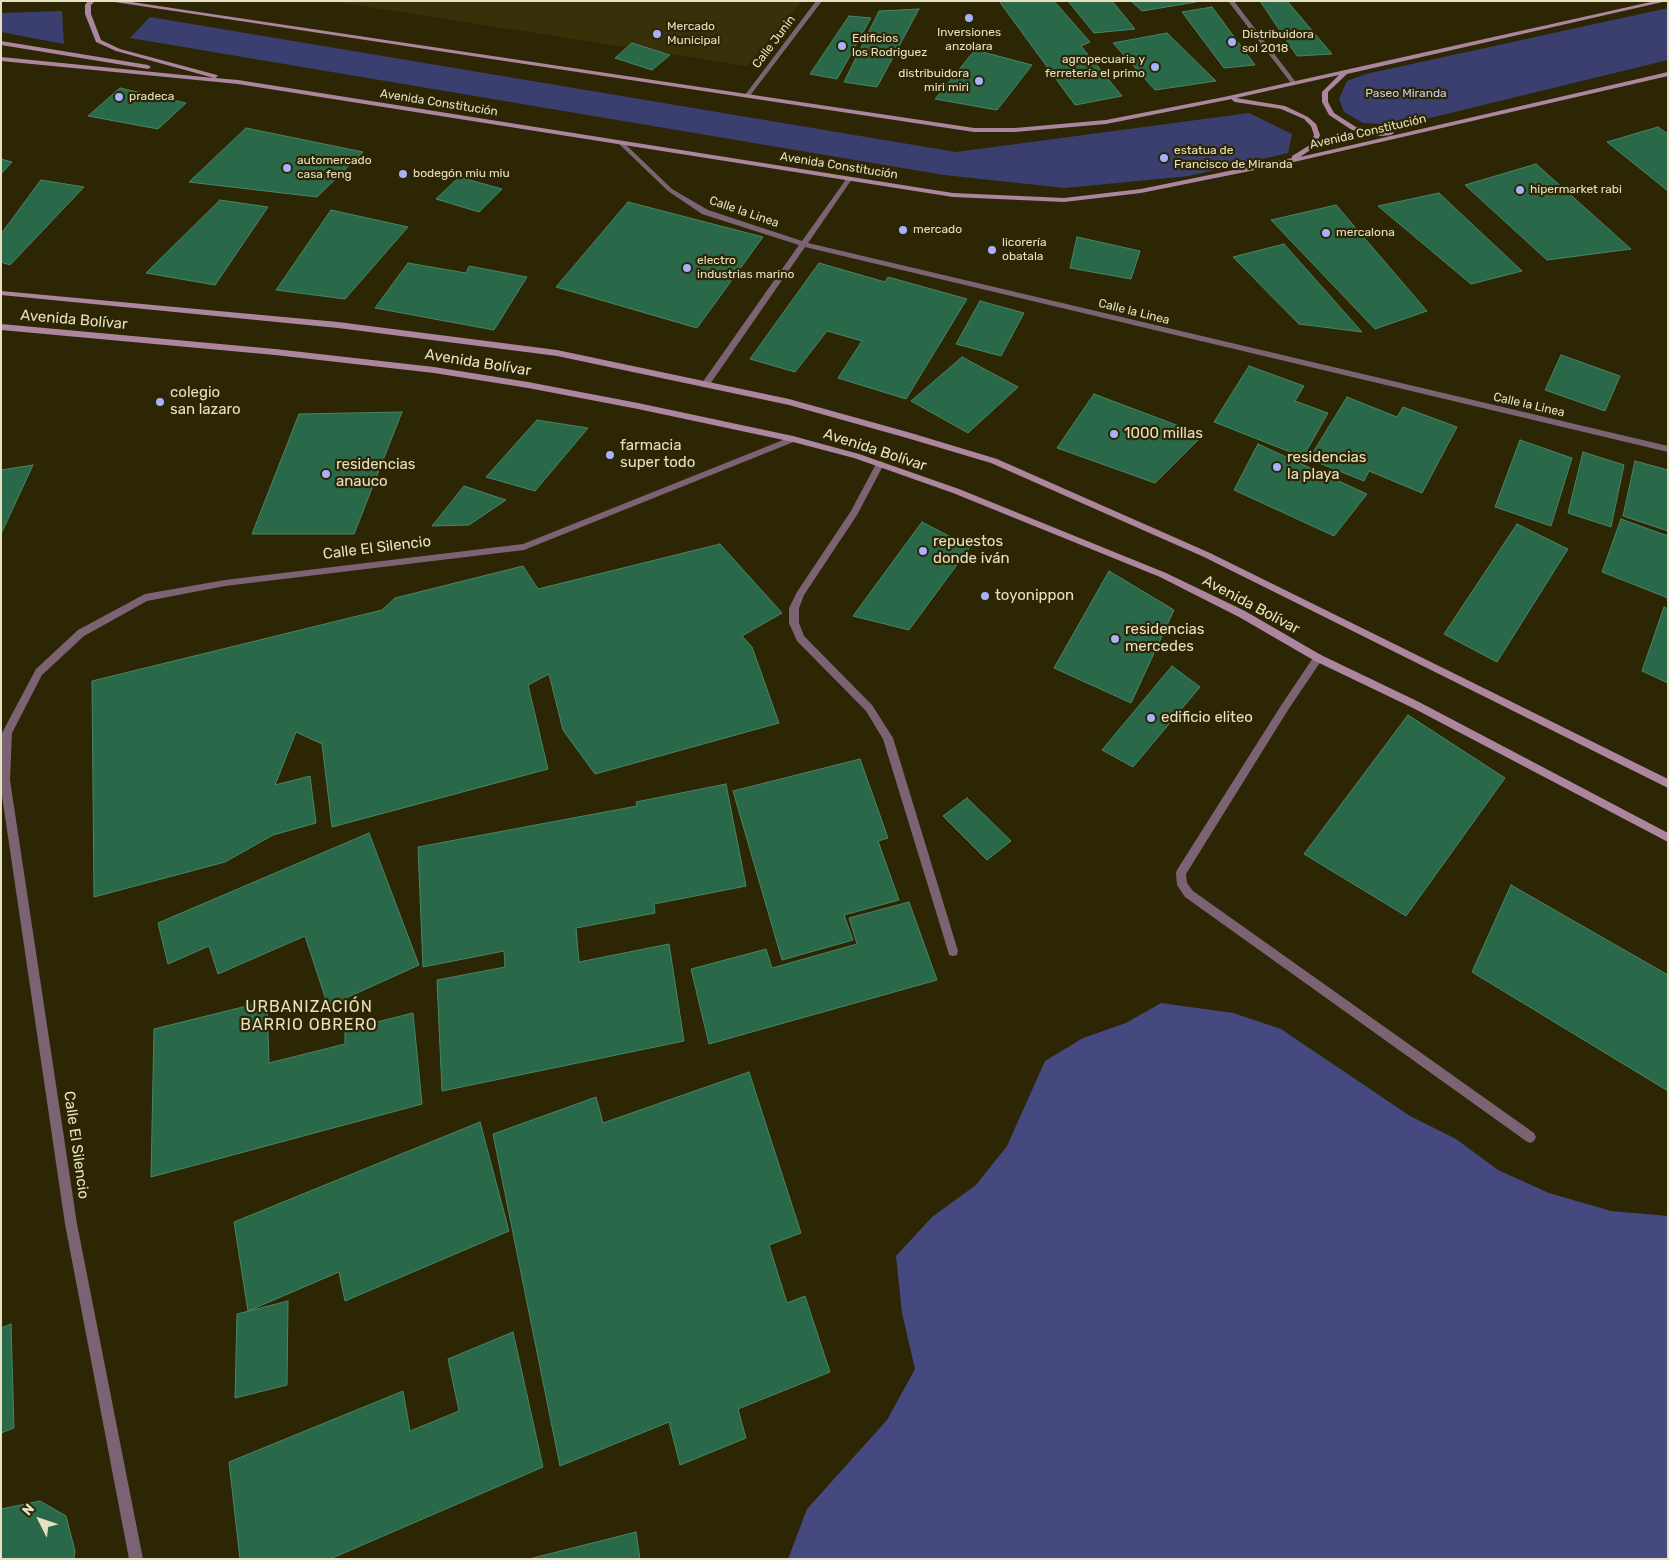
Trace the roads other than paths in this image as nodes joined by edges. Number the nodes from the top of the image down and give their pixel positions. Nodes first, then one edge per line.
1 (92, 1) edge
2 (111, 1) edge
3 (819, 1) edge
4 (1231, 1) edge
5 (1664, 1) edge
6 (1, 43) edge
7 (1, 59) edge
8 (1347, 72) junction
9 (1668, 74) edge
10 (238, 82) junction
11 (1292, 82) junction
12 (747, 96) junction
13 (1224, 99) junction
14 (1416, 132) junction
15 (621, 143) junction
16 (1285, 162) junction
17 (850, 179) junction
18 (802, 244) junction
19 (1, 294) edge
20 (1, 327) edge
21 (705, 385) junction
22 (793, 439) junction
23 (1668, 448) edge
24 (880, 464) junction
25 (1318, 658) junction
26 (4, 732) edge
27 (1668, 784) edge
28 (1668, 838) edge
29 (953, 951) dead end
30 (1530, 1137) dead end
31 (136, 1559) edge

1 - 10 main road
2 - 12 main road
3 - 12 street, Calle Junin
4 - 11 street
5 - 8 main road
6 - 10 main road
7 - 10 main road, Avenida Constitución
8 - 11 main road
8 - 14 main road
9 - 14 main road, Avenida Constitución
10 - 15 main road, Avenida Constitución
11 - 13 main road
12 - 13 main road
13 - 16 main road
14 - 16 main road, Avenida Constitución
15 - 17 main road, Avenida Constitución
15 - 18 street, Calle la Linea
16 - 17 main road, Avenida Constitución
17 - 18 street
18 - 21 street
18 - 23 street, Calle la Linea
19 - 21 main road, Avenida Bolívar
20 - 22 main road, Avenida Bolívar
21 - 27 main road, Avenida Bolívar
22 - 24 main road, Avenida Bolívar
22 - 26 street, Calle El Silencio
24 - 25 main road, Avenida Bolívar
24 - 29 street
25 - 28 main road, Avenida Bolívar
25 - 30 street
26 - 31 street, Calle El Silencio

